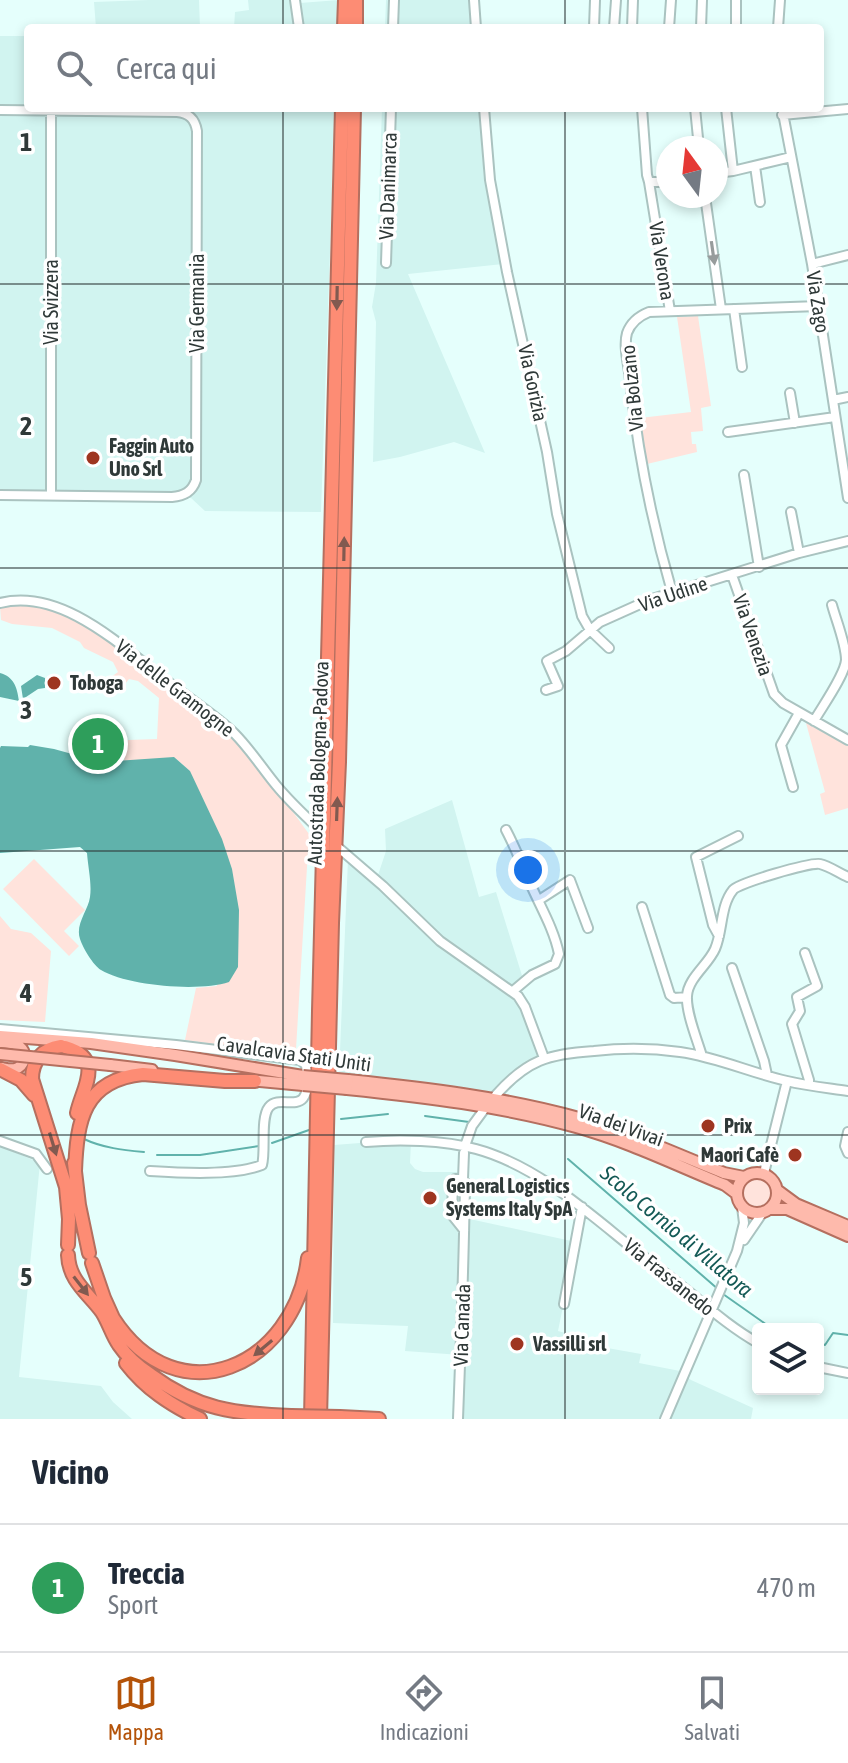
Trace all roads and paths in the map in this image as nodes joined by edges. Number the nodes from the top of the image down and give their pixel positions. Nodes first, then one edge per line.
1 (295, 0) edge
2 (345, 0) edge
3 (356, 0) edge
4 (394, 0) edge
5 (474, 0) edge
6 (595, 0) edge
7 (616, 0) edge
8 (633, 0) edge
9 (671, 0) edge
10 (702, 0) edge
11 (736, 0) edge
12 (780, 0) edge
13 (298, 24) edge
14 (344, 24) edge
15 (356, 24) edge
16 (393, 24) edge
17 (476, 24) edge
18 (594, 24) edge
19 (614, 24) edge
20 (632, 24) edge
21 (669, 24) edge
22 (701, 24) edge
23 (736, 24) edge
24 (778, 24) edge
25 (848, 109) edge
26 (0, 110) edge
27 (24, 110) edge
28 (824, 110) edge
29 (51, 112) edge
30 (140, 112) edge
31 (342, 112) edge
32 (354, 112) edge
33 (391, 112) edge
34 (484, 112) edge
35 (642, 112) edge
36 (695, 112) edge
37 (726, 112) edge
38 (782, 112) edge
39 (698, 136) edge
40 (791, 157) junction
41 (755, 166) junction
42 (733, 171) junction
43 (728, 172) edge
44 (649, 182) junction
45 (656, 182) edge
46 (760, 202) dead end
47 (707, 208) edge
48 (848, 255) edge
49 (386, 263) dead end
50 (812, 264) junction
51 (819, 306) junction
52 (721, 309) junction
53 (734, 309) junction
54 (670, 311) junction
55 (742, 367) dead end
56 (790, 393) dead end
57 (848, 397) edge
58 (833, 400) junction
59 (835, 417) junction
60 (795, 423) junction
61 (728, 432) dead end
62 (744, 475) dead end
63 (846, 479) edge
64 (51, 494) junction
65 (0, 495) edge
66 (848, 498) edge
67 (791, 512) dead end
68 (848, 541) edge
69 (799, 553) junction
70 (759, 567) junction
71 (732, 575) junction
72 (672, 592) junction
73 (0, 603) edge
74 (832, 605) dead end
75 (590, 630) junction
76 (609, 648) dead end
77 (546, 690) dead end
78 (799, 713) junction
79 (814, 721) junction
80 (848, 740) edge
81 (793, 787) dead end
82 (319, 829) dead end
83 (506, 830) dead end
84 (738, 836) dead end
85 (340, 849) dead end
86 (848, 877) edge
87 (539, 900) junction
88 (642, 907) dead end
89 (588, 928) dead end
90 (720, 937) junction
91 (805, 953) dead end
92 (732, 968) dead end
93 (513, 991) junction
94 (687, 997) junction
95 (319, 1011) junction
96 (0, 1029) edge
97 (0, 1040) edge
98 (63, 1046) junction
99 (0, 1054) edge
100 (702, 1056) junction
101 (544, 1058) junction
102 (0, 1068) edge
103 (281, 1074) junction
104 (767, 1075) junction
105 (303, 1080) junction
106 (255, 1081) junction
107 (787, 1081) junction
108 (809, 1085) junction
109 (848, 1091) edge
110 (490, 1103) junction
111 (44, 1116) junction
112 (848, 1132) edge
113 (0, 1141) edge
114 (366, 1142) dead end
115 (464, 1150) junction
116 (848, 1153) edge
117 (47, 1169) dead end
118 (75, 1171) junction
119 (150, 1171) dead end
120 (764, 1173) junction
121 (744, 1177) junction
122 (777, 1190) junction
123 (737, 1194) junction
124 (582, 1207) junction
125 (742, 1207) junction
126 (766, 1210) junction
127 (848, 1226) edge
128 (848, 1236) edge
129 (737, 1251) junction
130 (564, 1304) dead end
131 (711, 1311) junction
132 (108, 1315) junction
133 (752, 1339) edge
134 (824, 1368) edge
135 (848, 1373) edge
136 (340, 1417) edge
137 (200, 1419) edge
138 (311, 1419) edge
139 (322, 1419) edge
140 (379, 1419) edge
141 (458, 1419) edge
142 (665, 1419) edge

1 - 13 street
2 - 14 highway
3 - 15 highway
4 - 16 street
5 - 17 street
6 - 18 street
7 - 19 street
8 - 20 street
9 - 21 street
10 - 22 street
11 - 23 street
12 - 24 street
25 - 28 street
26 - 27 street, Via Germania
29 - 64 street, Via Svizzera
30 - 64 street, Via Germania
31 -> 95 highway, Autostrada Bologna-Padova
139 -> 32 highway, Autostrada Bologna-Padova
33 - 49 street, Via Danimarca
34 - 75 street, Via Gorizia
35 - 44 street, Via Verona
36 - 39 street
37 - 42 street
38 - 40 street, Via Zago
40 - 41 street
40 - 50 street, Via Zago
41 - 42 street
41 - 46 street
42 - 43 street
44 - 45 street
44 - 54 street, Via Verona
47 -> 52 street
48 - 50 street
50 - 51 street, Via Zago
51 - 53 street, Via Bolzano
51 - 58 street, Via Zago
52 - 53 street, Via Bolzano
52 - 54 street, Via Bolzano
53 - 55 street
54 - 72 street, Via Bolzano
56 - 60 street
57 - 58 street
58 - 59 street, Via Zago
59 - 60 street
59 - 63 street, Via Zago
60 - 61 street
62 - 70 street
63 - 66 street, Via Zago
64 - 65 street, Via Germania
67 - 69 street
68 - 69 street, Via Udine
69 - 70 street, Via Udine
70 - 71 street, Via Udine
71 - 72 street, Via Udine
71 - 78 street, Via Venezia
72 - 75 street, Via Udine
73 - 82 street, Via delle Gramogne
74 - 79 street
75 - 76 street, Via Gorizia
75 - 77 street, Via Udine
78 - 79 street, Via Venezia
78 - 81 street
79 - 80 street, Via Venezia
83 - 87 street
84 - 90 street
85 - 93 street
86 - 90 street
87 - 89 street
87 - 93 street
88 - 94 street
90 - 94 street
91 - 108 street
92 - 104 street
93 - 101 street
94 - 100 street
95 -> 132 highway
95 - 138 highway, Autostrada Bologna-Padova
96 - 119 street
97 - 98 main road
97 - 102 main road
97 - 103 main road, Cavalcavia Stati Uniti
98 - 103 main road
98 - 111 highway
98 - 118 highway
99 - 106 main road, Cavalcavia Stati Uniti, bridge
100 - 101 street
100 - 104 street
101 - 110 street
102 - 111 highway
103 - 105 main road, Cavalcavia Stati Uniti
104 - 107 street
105 - 106 main road, Cavalcavia Stati Uniti
105 - 110 main road, Cavalcavia Stati Uniti, bridge
106 - 118 highway
107 - 108 street
107 - 120 street
108 - 109 street
110 - 115 street
110 - 121 main road, Via dei Vivai
110 - 123 main road, Via dei Vivai
111 -> 132 highway
112 - 116 street
113 - 117 street
114 - 115 street
115 - 124 street, Via Frassanedo
115 - 141 street, Via Canada
118 - 132 highway
120 - 121 main road
120 - 122 main road
121 - 123 main road
122 - 126 main road
122 - 127 main road
123 - 125 main road
124 - 130 street
124 - 131 street, Via Frassanedo
125 - 126 main road
125 - 129 street
126 - 128 main road
126 - 129 street
129 - 131 street
131 - 133 street, Via Frassanedo
131 - 142 street
132 - 136 highway, bridge
132 - 137 highway
134 - 135 street
136 - 140 highway

